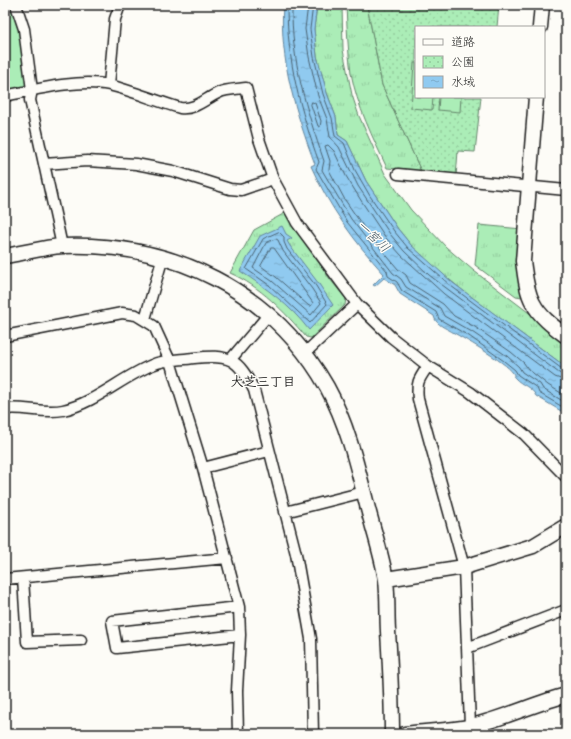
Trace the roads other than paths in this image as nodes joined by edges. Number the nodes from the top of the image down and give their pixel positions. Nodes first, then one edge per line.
1 (16, 5) edge
2 (120, 5) edge
3 (542, 5) edge
4 (540, 26) edge
5 (109, 85) junction
6 (32, 90) junction
7 (5, 96) edge
8 (536, 98) edge
9 (44, 164) junction
10 (398, 174) dead end
11 (273, 179) junction
12 (529, 187) junction
13 (566, 190) edge
14 (62, 246) junction
15 (5, 256) edge
16 (163, 257) junction
17 (357, 304) junction
18 (269, 314) junction
19 (145, 319) junction
20 (5, 336) edge
21 (566, 336) edge
22 (305, 352) junction
23 (231, 359) junction
24 (170, 361) junction
25 (428, 366) junction
26 (5, 409) edge
27 (269, 451) junction
28 (203, 468) junction
29 (566, 477) edge
30 (364, 492) junction
31 (285, 512) junction
32 (566, 526) edge
33 (227, 558) junction
34 (464, 568) junction
35 (22, 578) junction
36 (386, 579) junction
37 (5, 580) edge
38 (239, 607) junction
39 (566, 610) edge
40 (240, 635) junction
41 (81, 640) dead end
42 (467, 648) junction
43 (566, 695) edge
44 (470, 726) junction
45 (238, 734) edge
46 (313, 734) edge
47 (392, 734) edge
48 (405, 734) edge

1 - 6 street
2 - 5 street
3 - 4 street
5 - 6 street
5 - 11 street
6 - 7 street
6 - 9 street
8 - 12 street
9 - 11 street
9 - 14 street
10 - 12 street
11 - 17 street
12 - 13 street
12 - 21 street
14 - 15 street
14 - 16 street
16 - 18 street
16 - 19 street
17 - 22 street
17 - 25 street
18 - 22 street
18 - 23 street
19 - 20 street
19 - 24 street
22 - 30 street
23 - 24 street
23 - 27 street
24 - 26 street
24 - 28 street
25 - 29 street
25 - 34 street
27 - 28 street
27 - 31 street
28 - 33 street
30 - 31 street
30 - 36 street
31 - 46 street
32 - 34 street
33 - 35 street
33 - 38 street
34 - 36 street
34 - 42 street
35 - 37 street
35 - 41 street
36 - 47 street
38 - 40 street
38 - 40 street
39 - 42 street
40 - 45 street
42 - 44 street
43 - 44 street
44 - 48 street

